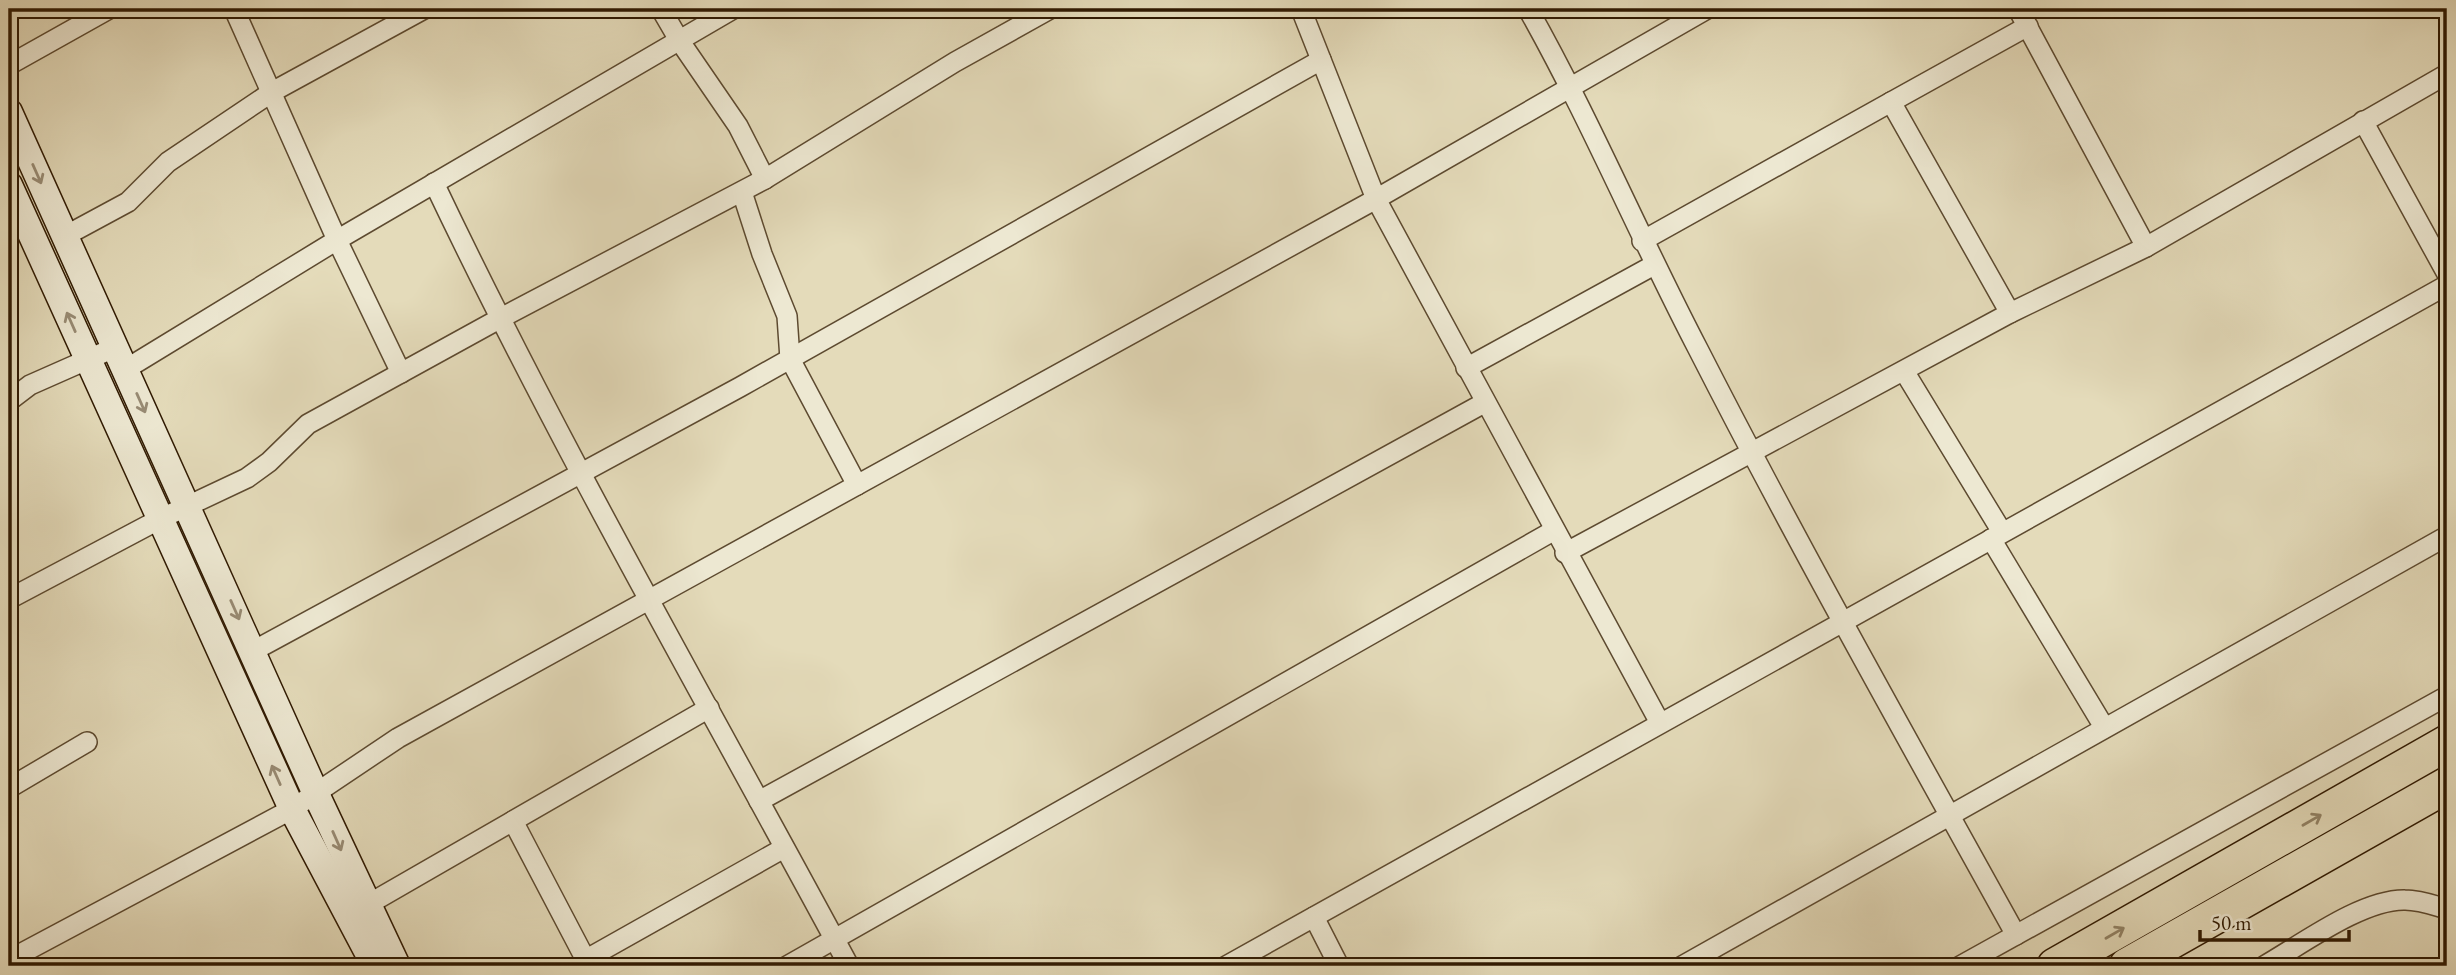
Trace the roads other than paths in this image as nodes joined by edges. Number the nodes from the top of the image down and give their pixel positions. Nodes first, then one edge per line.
1 (109, 9) edge
2 (234, 9) edge
3 (424, 9) edge
4 (661, 9) edge
5 (733, 9) edge
6 (1050, 9) edge
7 (1301, 9) edge
8 (1528, 9) edge
9 (1707, 9) edge
10 (2018, 9) edge
11 (2028, 26) junction
12 (679, 40) junction
13 (1321, 60) junction
14 (9, 65) edge
15 (2447, 74) edge
16 (1572, 86) junction
17 (272, 92) junction
18 (1891, 102) junction
19 (9, 111) edge
20 (2363, 121) junction
21 (765, 179) junction
22 (434, 183) junction
23 (9, 185) edge
24 (742, 191) junction
25 (1376, 199) junction
26 (50, 202) junction
27 (15, 219) edge
28 (65, 236) junction
29 (337, 240) junction
30 (1642, 241) junction
31 (2146, 247) junction
32 (1654, 265) junction
33 (2447, 274) edge
34 (2447, 285) edge
35 (2010, 313) junction
36 (499, 319) junction
37 (87, 358) junction
38 (121, 358) junction
39 (790, 359) junction
40 (1466, 368) junction
41 (1904, 371) junction
42 (401, 373) junction
43 (9, 401) edge
44 (1485, 402) junction
45 (1752, 454) junction
46 (580, 474) junction
47 (857, 485) junction
48 (188, 506) junction
49 (160, 519) junction
50 (1553, 531) junction
51 (1997, 535) junction
52 (2447, 536) edge
53 (1565, 553) junction
54 (9, 600) edge
55 (650, 600) junction
56 (1842, 622) junction
57 (253, 651) junction
58 (2447, 696) edge
59 (709, 708) junction
60 (1660, 723) junction
61 (2104, 727) junction
62 (87, 742) dead end
63 (2447, 743) edge
64 (2447, 785) edge
65 (9, 789) edge
66 (316, 794) junction
67 (760, 801) junction
68 (292, 808) junction
69 (1949, 814) junction
70 (513, 821) junction
71 (784, 848) junction
72 (366, 905) junction
73 (2447, 909) edge
74 (1314, 917) junction
75 (2016, 935) junction
76 (835, 940) junction
77 (2166, 957) edge
78 (9, 960) edge
79 (587, 963) edge
80 (375, 966) edge
81 (397, 966) edge
82 (787, 966) edge
83 (849, 966) edge
84 (1226, 966) edge
85 (1339, 966) edge
86 (1682, 966) edge
87 (1960, 966) edge
88 (2055, 966) edge
89 (2127, 966) edge
90 (2264, 966) edge

1 - 14 street
2 - 17 street
3 - 17 street
4 - 12 street
5 - 12 street
6 - 21 street
7 - 13 street
8 - 16 street
9 - 16 street
10 - 11 street
11 - 18 street
11 - 31 street
12 - 21 street
12 - 22 street
13 - 25 street
13 - 39 street
15 - 20 street
16 - 25 street
16 - 30 street
17 - 28 street
17 - 29 street
18 - 30 street
18 - 35 street
19 -> 26 street
20 - 31 street
20 - 33 street
21 - 24 street
22 - 29 street
22 - 36 street
23 - 27 street
24 - 36 street
24 - 39 street
25 - 40 street
25 - 47 street
26 - 27 street
26 - 28 street
37 -> 27 street
28 - 38 street
29 - 38 street
29 - 42 street
30 - 32 street
31 - 35 street
32 - 40 street
32 - 45 street
34 - 51 street
35 - 41 street
36 - 42 street
36 - 46 street
37 - 38 street
37 - 43 street
37 - 49 street
38 -> 48 street
39 - 46 street
39 - 47 street
40 - 44 street
41 - 45 street
41 - 51 street
42 - 48 street
44 - 50 street
44 - 67 street
45 - 53 street
45 - 56 street
46 - 55 street
46 - 57 street
47 - 55 street
48 - 49 street
48 -> 57 street
49 - 54 street
68 -> 49 street
50 - 53 street
50 - 76 street
51 - 56 street
51 - 61 street
52 - 61 street
53 - 60 street
55 - 59 street
55 - 66 street
56 - 60 street
56 - 69 street
57 - 66 street
58 - 75 street
59 - 67 street
59 - 70 street
60 - 74 street
61 - 69 street
62 - 65 street
88 -> 63 highway
64 - 77 highway
66 - 68 street
66 -> 72 street
67 - 71 street
68 - 78 street
68 - 80 street
69 - 75 street
69 - 86 street
70 - 72 street
70 - 79 street
71 - 76 street
71 - 79 street
72 - 81 street
73 - 90 street
74 - 84 street
74 - 85 street
75 - 87 street
76 - 82 street
76 - 83 street
77 - 89 highway

